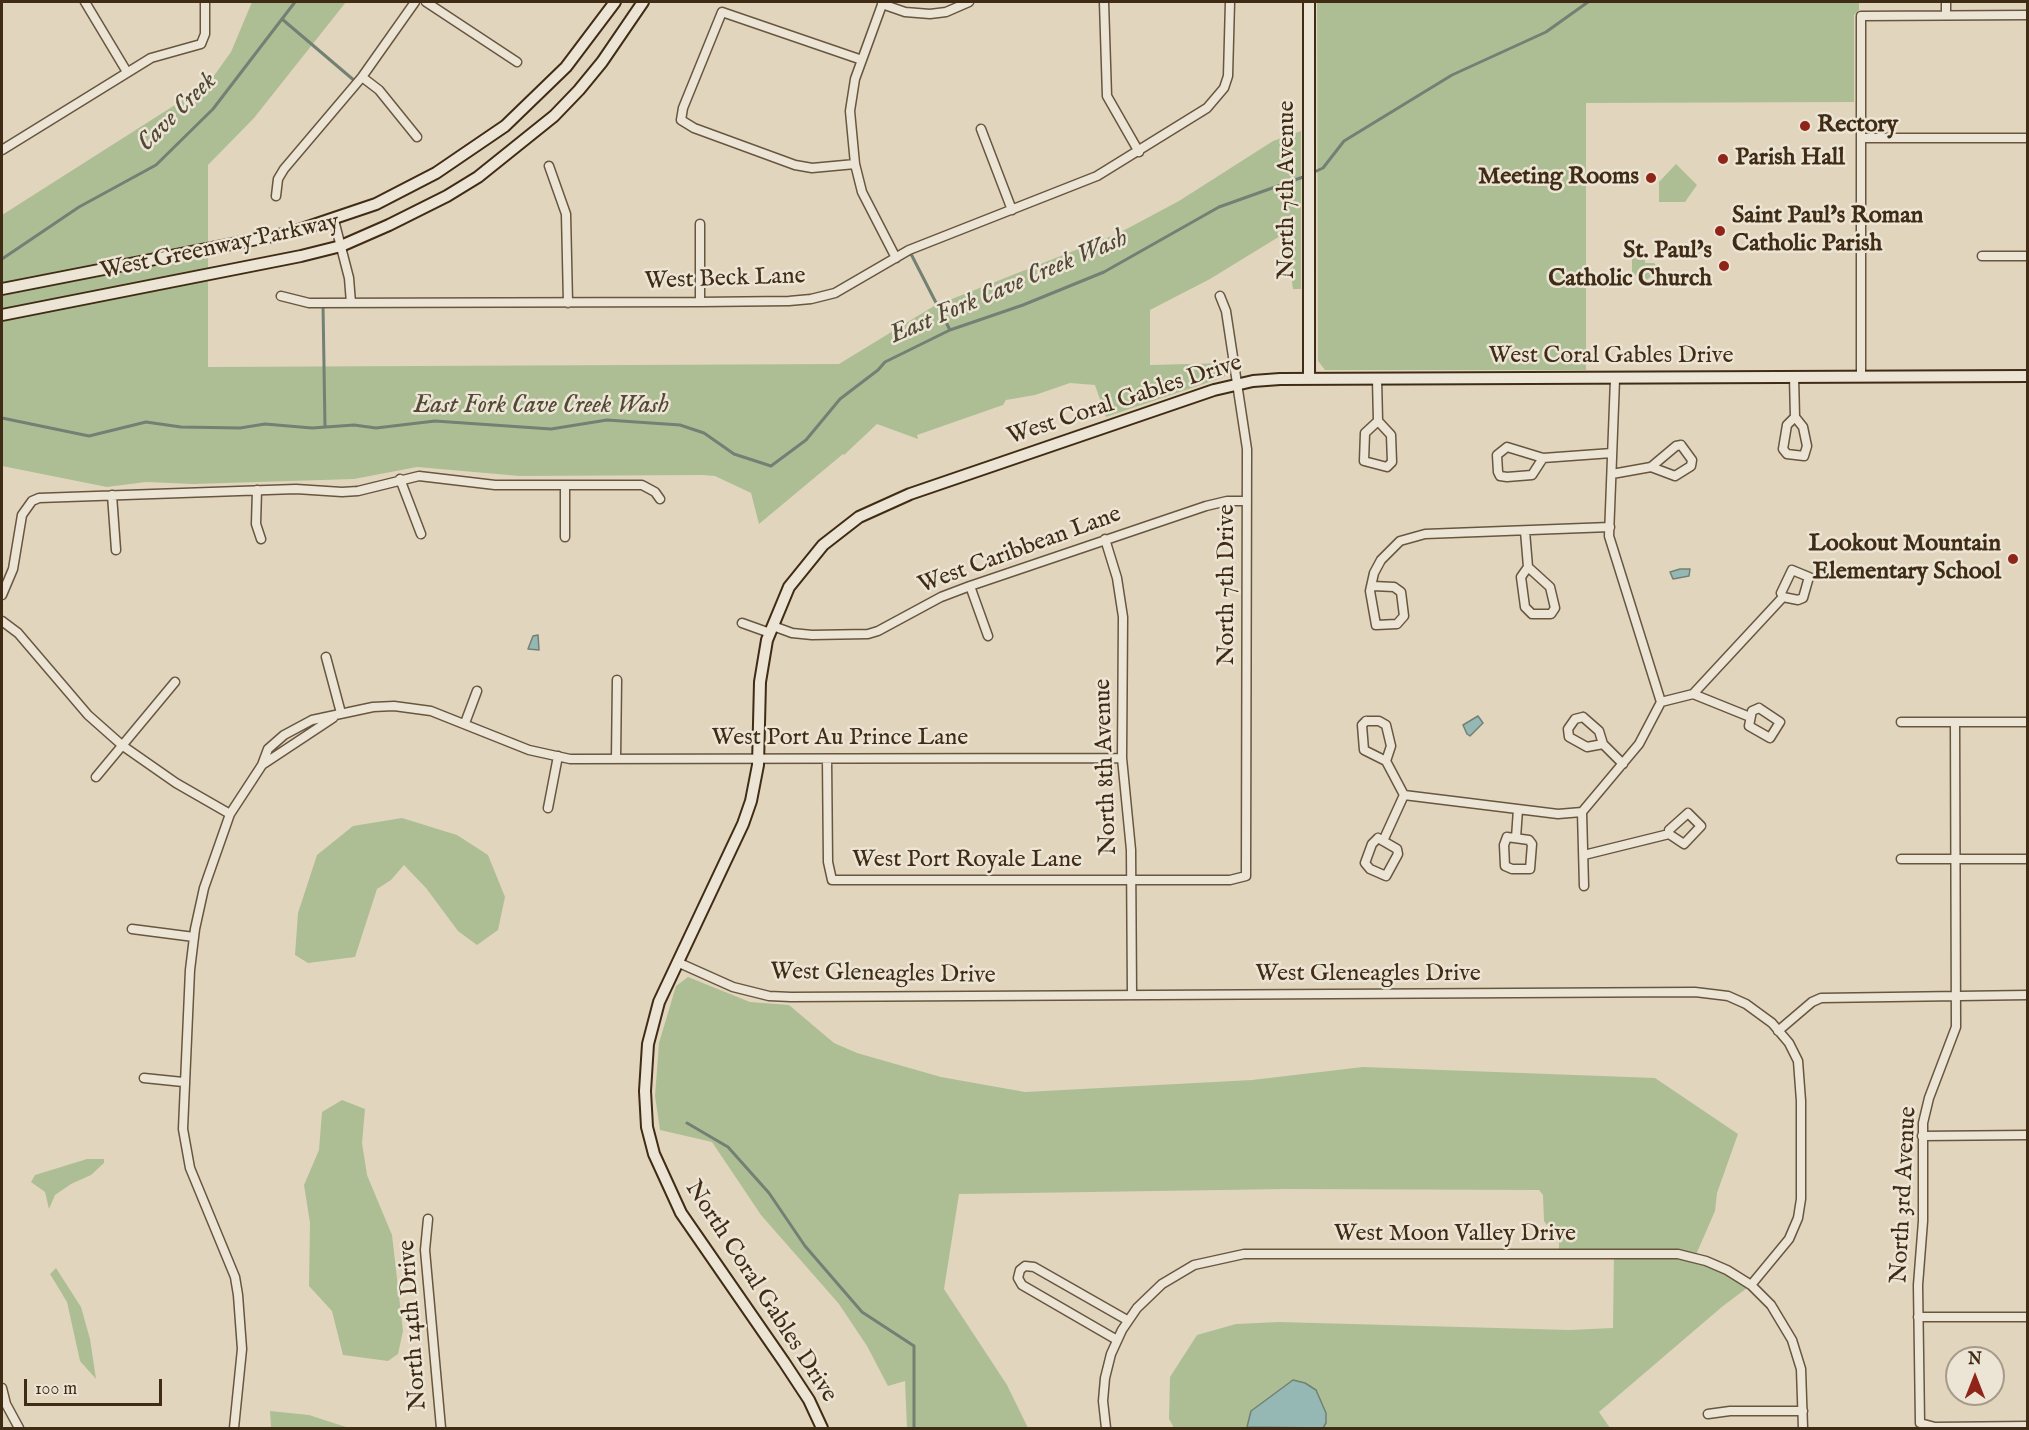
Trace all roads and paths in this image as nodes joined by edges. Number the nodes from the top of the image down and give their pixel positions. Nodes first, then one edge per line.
1 (85, 2) edge
2 (205, 2) edge
3 (415, 2) edge
4 (426, 2) edge
5 (615, 2) edge
6 (643, 2) edge
7 (969, 2) edge
8 (1104, 2) edge
9 (1230, 2) edge
10 (1309, 2) edge
11 (1946, 2) edge
12 (883, 3) edge
13 (1946, 15) junction
14 (2028, 15) edge
15 (862, 60) junction
16 (517, 62) dead end
17 (126, 72) junction
18 (362, 77) junction
19 (981, 129) dead end
20 (417, 137) dead end
21 (1861, 138) junction
22 (2028, 138) edge
23 (2, 150) edge
24 (1139, 152) junction
25 (855, 164) junction
26 (549, 166) dead end
27 (276, 196) dead end
28 (1012, 210) junction
29 (334, 220) junction
30 (700, 224) dead end
31 (341, 246) junction
32 (1982, 256) dead end
33 (2028, 256) edge
34 (896, 258) junction
35 (2, 290) edge
36 (281, 296) dead end
37 (1220, 296) dead end
38 (700, 302) junction
39 (351, 303) junction
40 (568, 303) junction
41 (2, 315) edge
42 (1861, 376) junction
43 (2028, 376) edge
44 (1794, 377) junction
45 (1309, 379) junction
46 (1377, 379) junction
47 (1616, 379) junction
48 (1238, 384) junction
49 (1795, 417) dead end
50 (1378, 421) junction
51 (1612, 453) junction
52 (1543, 458) junction
53 (1651, 467) junction
54 (1612, 474) junction
55 (400, 479) junction
56 (565, 485) junction
57 (257, 490) junction
58 (112, 495) junction
59 (660, 499) dead end
60 (1247, 501) junction
61 (1610, 527) junction
62 (1525, 531) junction
63 (421, 534) dead end
64 (565, 537) dead end
65 (261, 539) dead end
66 (1105, 539) junction
67 (116, 550) dead end
68 (1528, 567) junction
69 (970, 586) junction
70 (1373, 586) junction
71 (2, 594) edge
72 (1783, 597) dead end
73 (2, 621) edge
74 (742, 623) dead end
75 (771, 629) junction
76 (988, 636) dead end
77 (326, 657) dead end
78 (616, 680) dead end
79 (175, 682) dead end
80 (477, 691) dead end
81 (1694, 694) junction
82 (1661, 702) junction
83 (341, 713) junction
84 (1750, 717) dead end
85 (1901, 722) dead end
86 (1955, 722) junction
87 (2028, 722) edge
88 (465, 723) junction
89 (1603, 744) dead end
90 (123, 746) junction
91 (558, 756) junction
92 (1122, 758) junction
93 (616, 759) junction
94 (827, 759) junction
95 (759, 760) junction
96 (1386, 761) junction
97 (1623, 764) junction
98 (262, 765) junction
99 (96, 777) dead end
100 (1404, 795) junction
101 (548, 808) dead end
102 (1518, 809) junction
103 (1582, 812) junction
104 (230, 814) junction
105 (1669, 834) dead end
106 (1516, 838) junction
107 (1383, 841) junction
108 (1584, 855) junction
109 (1901, 859) dead end
110 (2028, 859) edge
111 (1956, 860) junction
112 (1246, 876) joint
113 (1131, 880) junction
114 (1584, 886) dead end
115 (132, 929) dead end
116 (194, 937) junction
117 (677, 962) junction
118 (2028, 995) edge
119 (1132, 996) junction
120 (1956, 996) junction
121 (659, 1002) joint
122 (1778, 1031) junction
123 (144, 1078) dead end
124 (183, 1082) junction
125 (2028, 1135) edge
126 (1922, 1136) junction
127 (428, 1219) dead end
128 (1751, 1285) junction
129 (1918, 1317) junction
130 (2028, 1317) edge
131 (1127, 1320) junction
132 (1117, 1340) junction
133 (2, 1388) edge
134 (1803, 1410) junction
135 (1708, 1414) dead end
136 (2028, 1426) edge
137 (19, 1428) edge
138 (234, 1428) edge
139 (441, 1428) edge
140 (822, 1428) edge
141 (1106, 1428) edge
142 (1803, 1428) edge

1 - 17 street
2 - 17 street
3 - 18 street
4 - 16 street
5 - 29 street, West Greenway Parkway
6 - 31 street, West Greenway Parkway
7 - 12 street
8 - 24 street
9 - 24 street, West Beck Lane
10 - 45 street, North 7th Avenue
11 - 13 street
12 - 15 street
13 - 14 street
13 - 21 street
15 - 25 street
15 - 25 street
17 - 23 street
18 - 20 street
18 - 27 street
19 - 28 street
21 - 22 street
21 - 42 street
24 - 28 street, West Beck Lane
25 - 34 street
26 - 40 street
28 - 34 street, West Beck Lane
29 - 31 street
29 - 35 street, West Greenway Parkway
30 - 38 street
31 - 39 street
31 - 41 street, West Greenway Parkway
32 - 33 street
34 - 38 street, West Beck Lane
36 - 39 street, West Beck Lane
37 - 48 street, North 7th Drive
38 - 40 street, West Beck Lane
39 - 40 street, West Beck Lane
42 - 43 street, West Coral Gables Drive
42 - 44 street, West Coral Gables Drive
44 - 47 street, West Coral Gables Drive
44 - 49 street
45 - 46 street, West Coral Gables Drive
45 - 48 street, West Coral Gables Drive
46 - 47 street, West Coral Gables Drive
46 - 50 street
47 - 51 street
48 - 60 street, North 7th Drive
48 - 75 street, West Coral Gables Drive
50 - 50 street
51 - 52 street
51 - 54 street
52 - 52 street
53 - 53 street
53 - 54 street
54 - 61 street
55 - 56 street
55 - 57 street
55 - 63 street
56 - 59 street
56 - 64 street
57 - 58 street
57 - 65 street
58 - 67 street
58 - 71 street
60 - 66 street, West Caribbean Lane
60 - 112 street, North 7th Drive
61 - 62 street
61 - 82 street
62 - 68 street
62 - 70 street
66 - 69 street, West Caribbean Lane
66 - 92 street, North 8th Avenue
68 - 68 street
69 - 75 street, West Caribbean Lane
69 - 76 street
70 - 70 street
72 - 81 street
73 - 90 street
74 - 75 street
75 - 95 street, West Coral Gables Drive
77 - 83 street
78 - 93 street
79 - 90 street
80 - 88 street
81 - 82 street
81 - 84 street
82 - 97 street
83 - 88 street, West Port Au Prince Lane
83 - 98 street, West Port Au Prince Lane
83 - 98 street, West Port Au Prince Lane
85 - 86 street
86 - 87 street
86 - 111 street, North 3rd Avenue
88 - 91 street, West Port Au Prince Lane
89 - 97 street
90 - 99 street
90 - 104 street
91 - 93 street, West Port Au Prince Lane
91 - 101 street
92 - 94 street, West Port Au Prince Lane
92 - 113 street, North 8th Avenue
93 - 95 street, West Port Au Prince Lane
94 - 95 street, West Port Au Prince Lane
94 - 113 street, West Port Royale Lane
95 - 117 street, West Coral Gables Drive
96 - 96 street
96 - 100 street
97 - 103 street
98 - 104 street, West Port Au Prince Lane
100 - 102 street
100 - 107 street
102 - 103 street
102 - 106 street
103 - 108 street
104 - 116 street, West Port Au Prince Lane
105 - 108 street
106 - 106 street
107 - 107 street
108 - 114 street
109 - 111 street
110 - 111 street
111 - 120 street, North 3rd Avenue
112 - 113 street, West Port Royale Lane
113 - 119 street, North 8th Avenue
115 - 116 street
116 - 124 street, West Port Au Prince Lane
117 - 119 street, West Gleneagles Drive
117 - 121 street, West Coral Gables Drive
118 - 120 street
119 - 122 street, West Gleneagles Drive
120 - 122 street
120 - 126 street, North 3rd Avenue
121 - 140 street, North Coral Gables Drive
122 - 128 street, West Gleneagles Drive
123 - 124 street
124 - 138 street, West Port Au Prince Lane
125 - 126 street
126 - 129 street, North 3rd Avenue
127 - 139 street, North 14th Drive
128 - 131 street, West Moon Valley Drive
128 - 134 street, West Moon Valley Drive
129 - 130 street
129 - 136 street, North 3rd Avenue
131 - 132 street, West Moon Valley Drive
131 - 132 street
132 - 141 street, West Moon Valley Drive
133 - 137 street
134 - 135 street
134 - 142 street, West Moon Valley Drive

